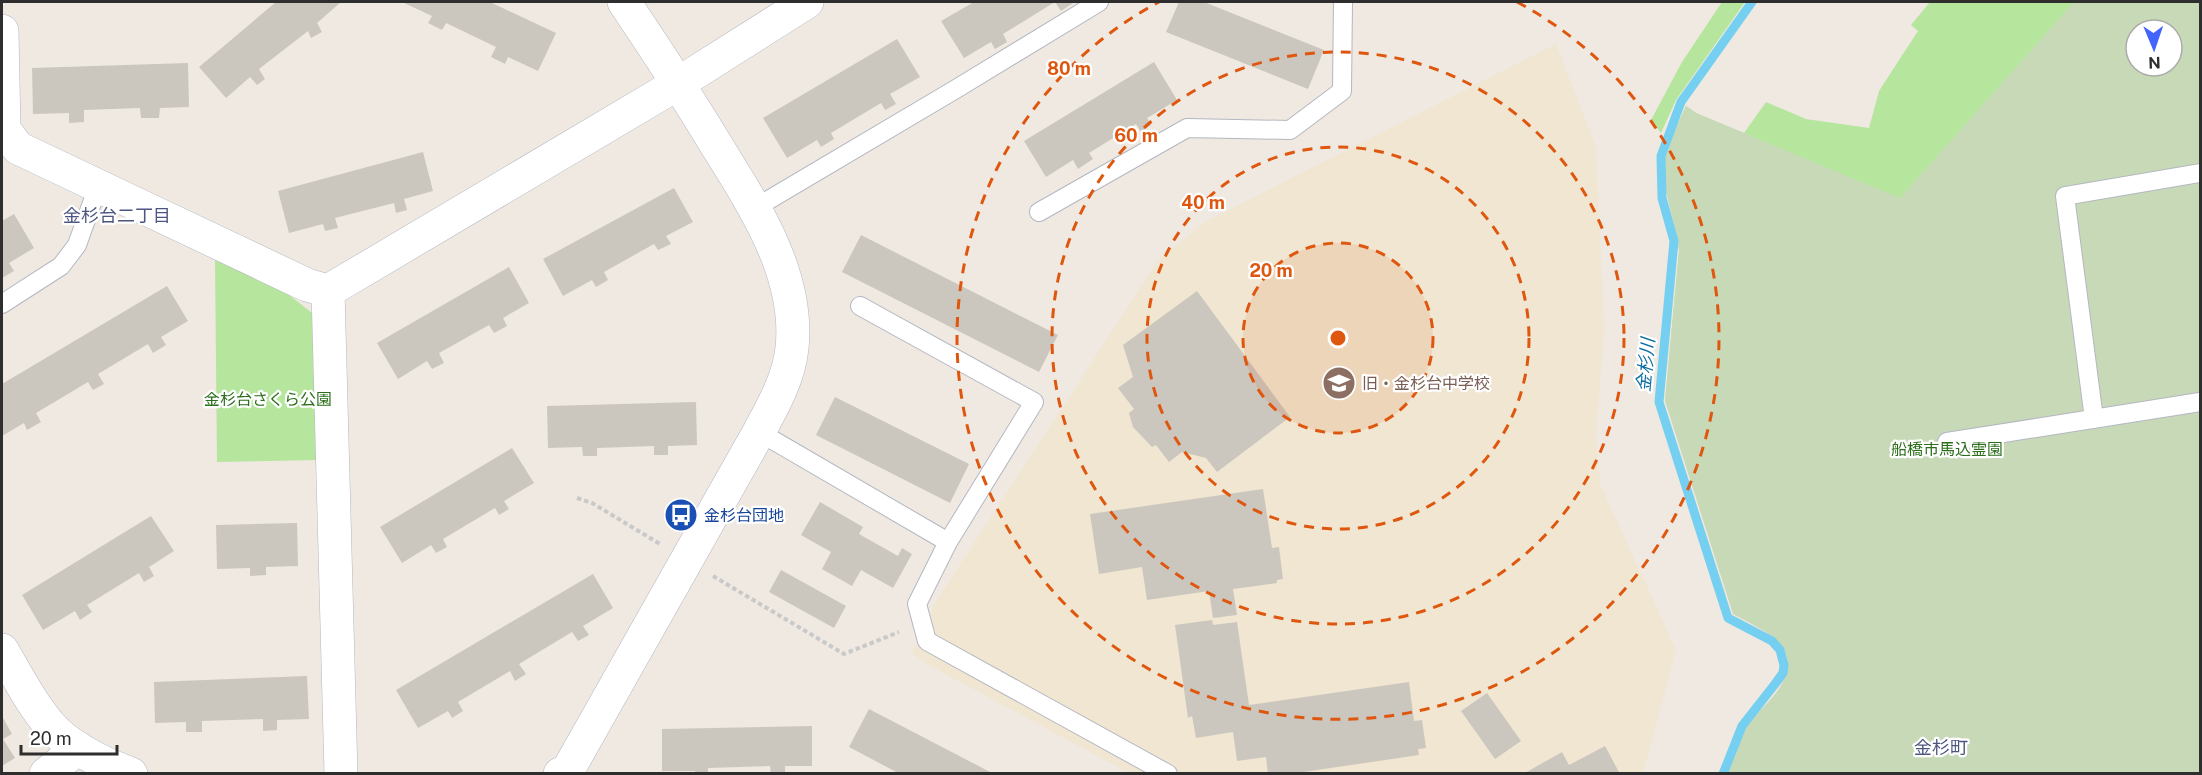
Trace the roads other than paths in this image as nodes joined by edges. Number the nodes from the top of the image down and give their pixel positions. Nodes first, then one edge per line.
1 (624, 2) edge
2 (807, 2) edge
3 (1099, 2) edge
4 (1343, 2) edge
5 (2, 32) edge
6 (679, 83) junction
7 (2200, 173) edge
8 (98, 186) junction
9 (755, 208) junction
10 (1039, 212) dead end
11 (328, 291) junction
12 (2, 304) edge
13 (860, 306) dead end
14 (2200, 402) edge
15 (2094, 419) junction
16 (759, 432) junction
17 (1947, 442) dead end
18 (948, 542) junction
19 (2, 650) edge
20 (78, 748) junction
21 (566, 772) edge
22 (46, 774) edge
23 (131, 774) edge
24 (341, 774) edge
25 (1168, 774) edge

1 - 6 street
2 - 6 street
3 - 9 lane
4 - 10 lane
5 - 8 street
6 - 9 street
6 - 11 street
7 - 15 lane
8 - 11 street
8 - 12 lane
9 - 16 street
11 - 24 street
13 - 18 lane
14 - 15 lane
15 - 17 lane
16 - 18 lane
16 - 21 street
18 - 25 lane
19 - 20 street
20 - 22 street
20 - 23 street

